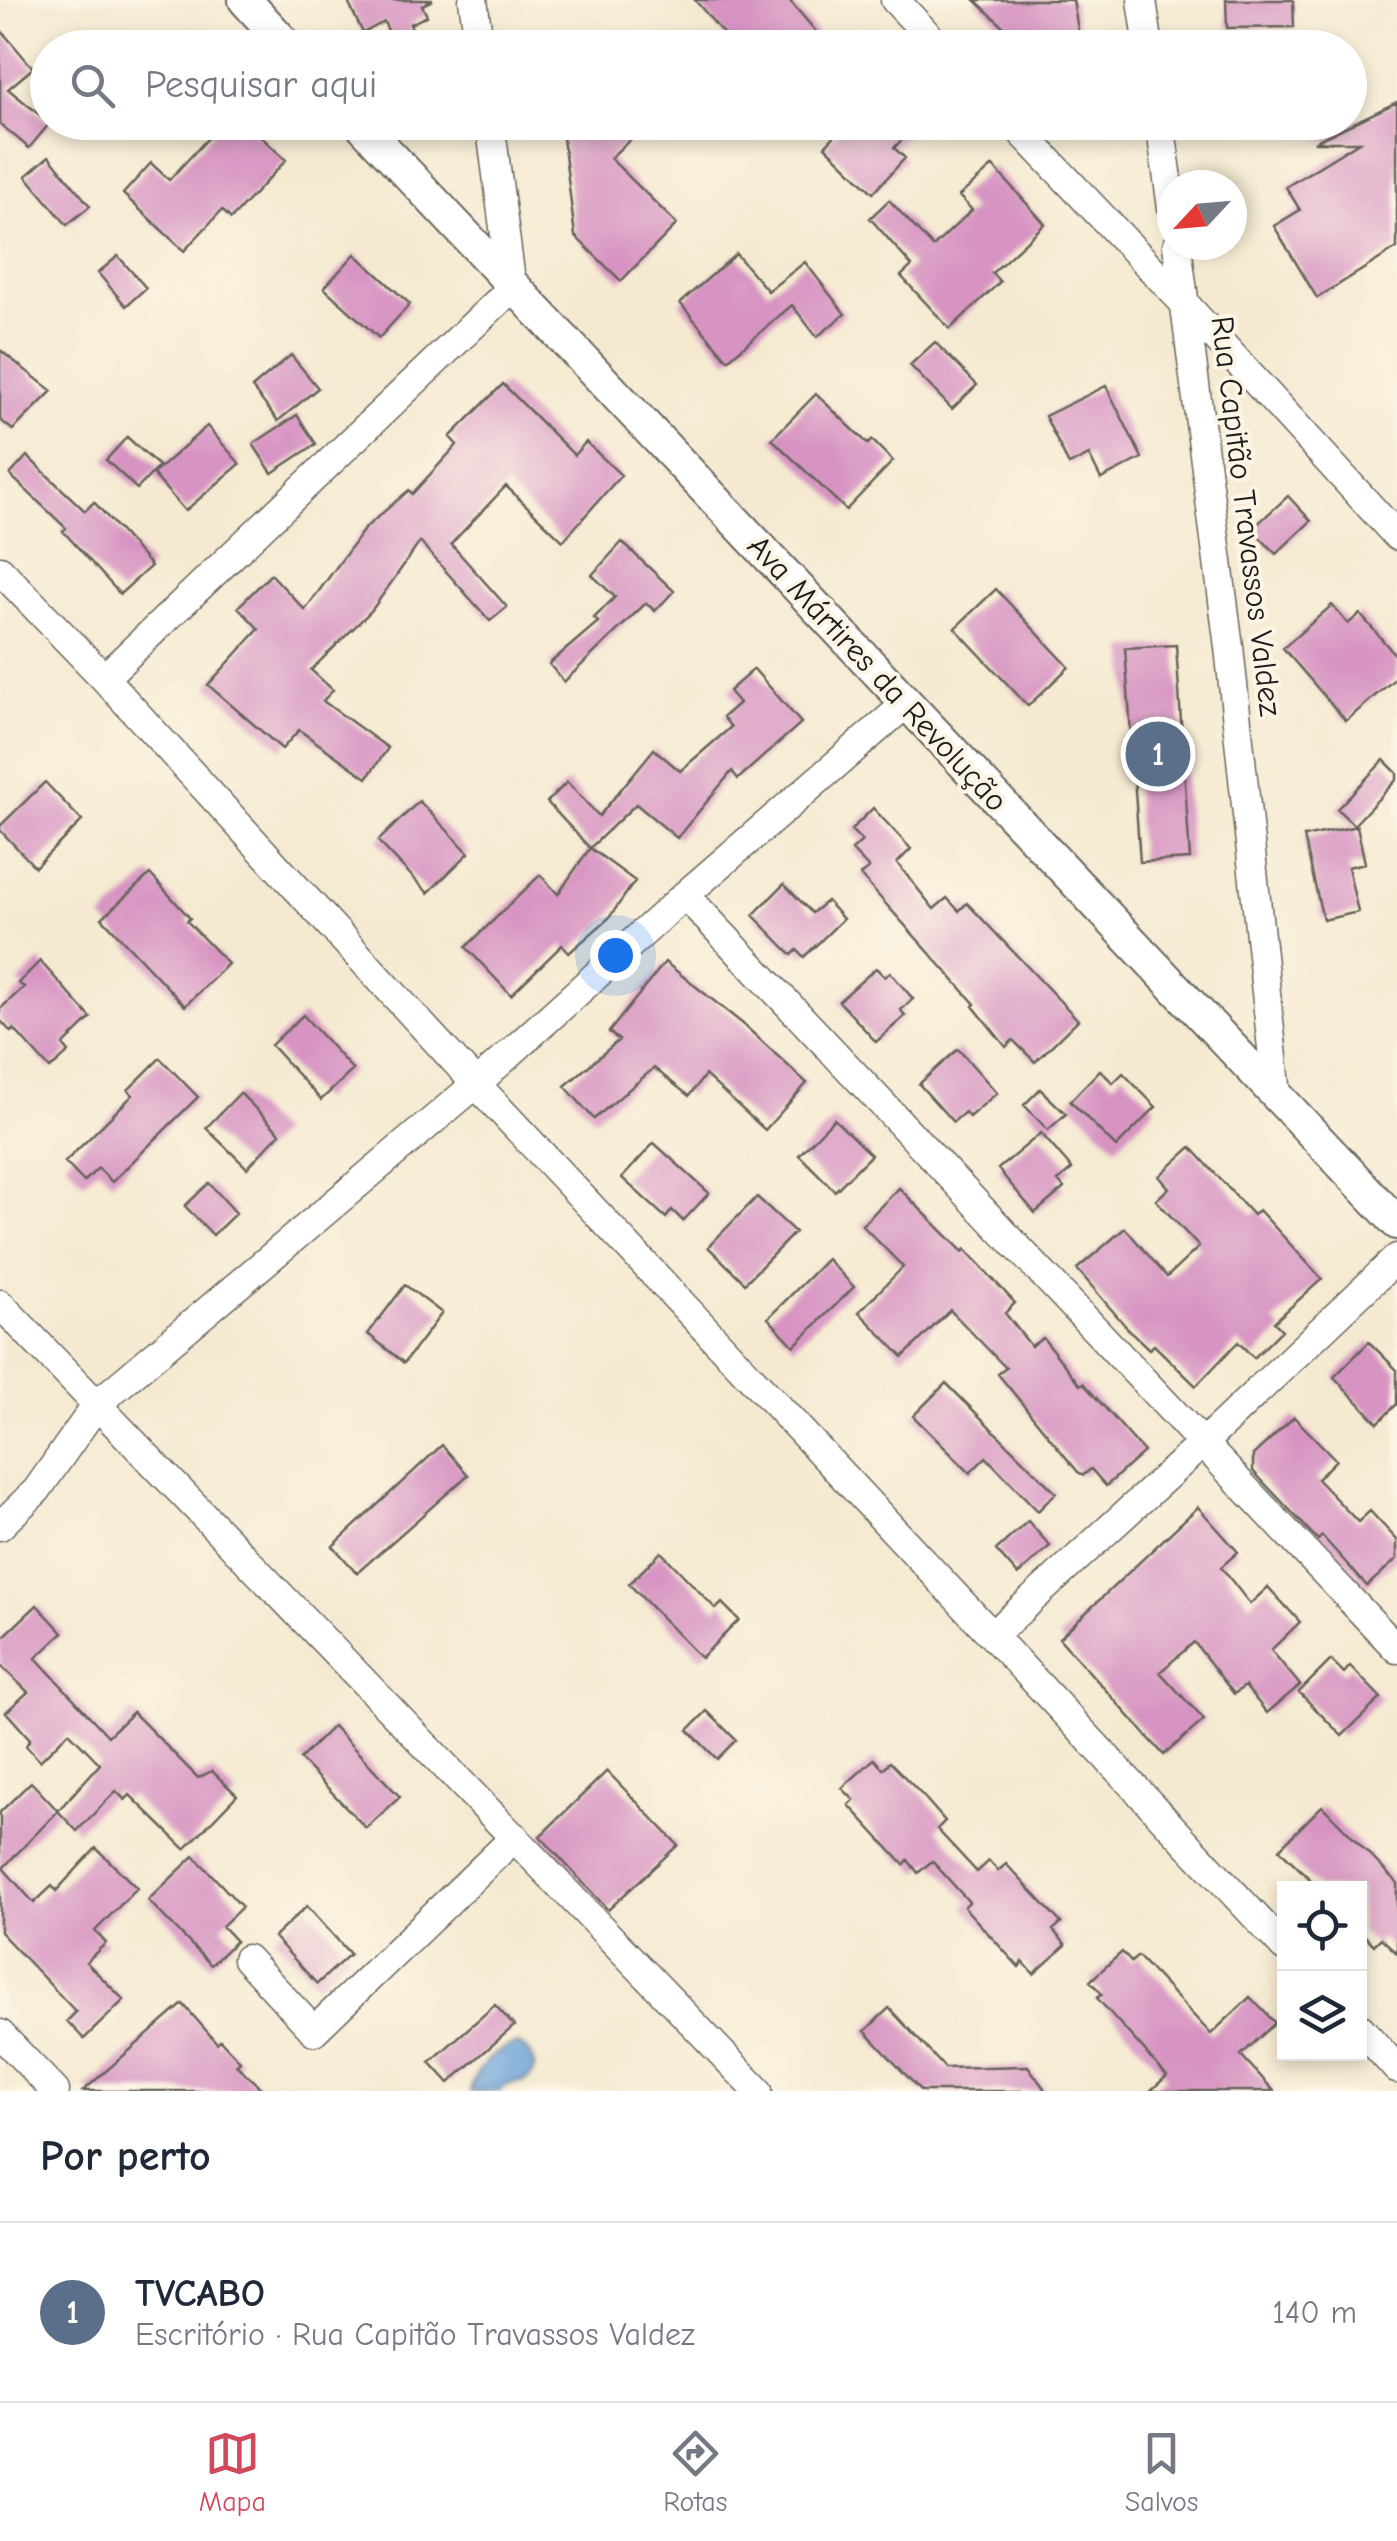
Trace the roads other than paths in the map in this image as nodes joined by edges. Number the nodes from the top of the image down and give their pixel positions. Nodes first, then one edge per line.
1 (245, 0) edge
2 (473, 0) edge
3 (895, 0) edge
4 (1142, 0) edge
5 (272, 30) edge
6 (477, 30) edge
7 (923, 30) edge
8 (1146, 30) edge
9 (376, 140) edge
10 (492, 140) edge
11 (1029, 140) edge
12 (1163, 140) edge
13 (1167, 170) edge
14 (1179, 260) edge
15 (512, 288) junction
16 (1186, 304) junction
17 (1397, 536) edge
18 (0, 570) edge
19 (104, 678) junction
20 (907, 703) junction
21 (685, 895) junction
22 (476, 1084) junction
23 (1277, 1095) junction
24 (1397, 1223) edge
25 (1397, 1258) edge
26 (0, 1304) edge
27 (97, 1404) junction
28 (1203, 1443) junction
29 (0, 1526) edge
30 (994, 1634) junction
31 (1397, 1649) edge
32 (515, 1837) junction
33 (1277, 1939) edge
34 (248, 1959) dead end
35 (0, 2034) edge
36 (1367, 2036) edge
37 (1397, 2068) edge
38 (55, 2091) edge
39 (758, 2091) edge

1 - 5 street
2 - 6 street
3 - 7 street
4 - 8 street
9 - 15 street, Ava Mártires da Revolução
10 - 15 street
11 - 16 street
12 - 13 street
14 - 16 street, Rua Capitão Travassos Valdez
15 - 19 street
15 - 20 street, Ava Mártires da Revolução
16 - 17 street
16 - 23 street, Rua Capitão Travassos Valdez
18 - 19 street
19 - 22 street
20 - 21 street
20 - 23 street, Ava Mártires da Revolução
21 - 22 street
21 - 28 street
22 - 27 street
22 - 30 street
23 - 24 street, Ava Mártires da Revolução
25 - 28 street
26 - 27 street
27 - 29 street
27 - 32 street
28 - 30 street
28 - 31 street
30 - 33 street
32 - 34 street
32 - 39 street
35 - 38 street
36 - 37 street

